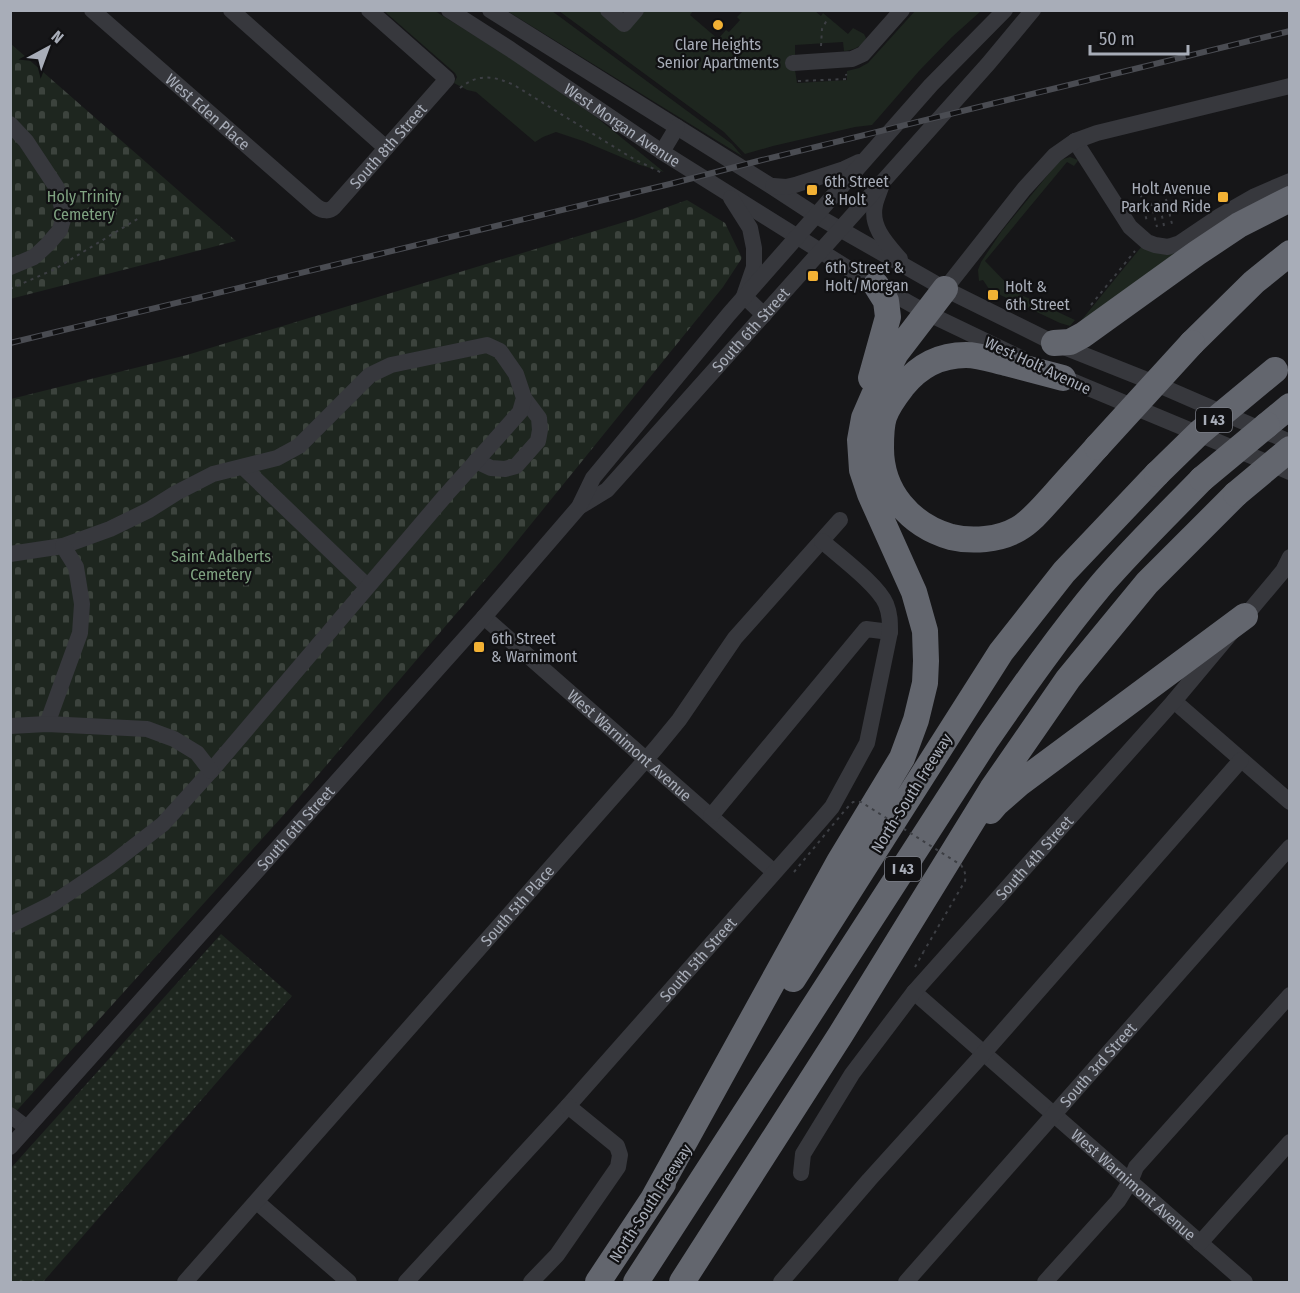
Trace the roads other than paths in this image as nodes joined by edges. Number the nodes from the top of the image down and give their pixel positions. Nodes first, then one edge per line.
1 (92, 10) edge
2 (231, 10) edge
3 (369, 10) edge
4 (449, 10) edge
5 (490, 10) edge
6 (609, 10) edge
7 (636, 10) edge
8 (902, 10) edge
9 (1005, 10) edge
10 (1034, 10) edge
11 (793, 63) dead end
12 (1290, 86) edge
13 (10, 124) edge
14 (677, 127) junction
15 (1075, 141) junction
16 (386, 148) junction
17 (662, 152) junction
18 (871, 153) junction
19 (897, 165) junction
20 (884, 180) junction
21 (1290, 181) edge
22 (771, 186) junction
23 (729, 195) junction
24 (1290, 199) edge
25 (327, 210) joint
26 (817, 216) junction
27 (840, 229) junction
28 (797, 238) junction
29 (820, 251) junction
30 (1290, 253) edge
31 (10, 267) edge
32 (909, 269) junction
33 (876, 285) junction
34 (945, 289) junction
35 (744, 296) junction
36 (927, 313) junction
37 (764, 315) junction
38 (1054, 343) junction
39 (1282, 364) edge
40 (1063, 378) junction
41 (524, 398) junction
42 (1290, 406) edge
43 (864, 418) junction
44 (1290, 442) edge
45 (1290, 449) edge
46 (476, 461) junction
47 (243, 467) junction
48 (1290, 472) edge
49 (579, 507) junction
50 (840, 520) dead end
51 (822, 541) junction
52 (63, 546) junction
53 (10, 554) edge
54 (1287, 564) edge
55 (367, 586) junction
56 (1245, 616) junction
57 (484, 617) junction
58 (890, 632) junction
59 (1174, 701) junction
60 (47, 724) junction
61 (10, 726) edge
62 (646, 759) junction
63 (1241, 760) junction
64 (210, 771) junction
65 (1290, 802) edge
66 (711, 816) junction
67 (1290, 847) edge
68 (774, 872) junction
69 (937, 876) junction
70 (10, 926) edge
71 (915, 992) junction
72 (1290, 995) edge
73 (983, 1054) junction
74 (568, 1106) junction
75 (10, 1115) edge
76 (1053, 1115) junction
77 (27, 1128) junction
78 (1290, 1142) edge
79 (11, 1147) edge
80 (801, 1173) dead end
81 (1130, 1182) junction
82 (653, 1199) junction
83 (257, 1202) junction
84 (1200, 1243) junction
85 (185, 1282) edge
86 (349, 1282) edge
87 (406, 1282) edge
88 (531, 1282) edge
89 (598, 1282) edge
90 (636, 1282) edge
91 (682, 1282) edge
92 (781, 1282) edge
93 (906, 1282) edge
94 (1045, 1282) edge
95 (1245, 1282) edge

1 - 25 street, West Eden Place
2 - 16 street
3 - 16 street, South 8th Street
4 - 17 street, West Morgan Avenue
5 - 14 street, West Morgan Avenue
6 - 7 street
8 - 11 street
9 - 18 street, South 6th Street
10 - 19 street, South 6th Street
12 - 15 street
13 - 31 street
14 - 17 street
14 - 22 street, West Morgan Avenue
15 - 21 street
15 - 34 street
16 - 25 street, South 8th Street
17 - 23 street, West Morgan Avenue
18 - 19 street
18 - 22 street
18 - 26 street, South 6th Street
19 - 20 street, South 6th Street
20 - 27 street, South 6th Street
20 - 32 street
22 - 26 street, West Morgan Avenue
23 - 28 street, West Morgan Avenue
23 - 35 street
24 - 38 highway
26 - 27 street, West Holt Avenue
26 - 28 street, South 6th Street
27 - 29 street, South 6th Street
27 - 32 street, West Holt Avenue
28 - 29 street, West Holt Avenue
28 - 35 street, South 6th Street
29 - 33 street, West Holt Avenue
29 - 37 street, South 6th Street
30 - 40 highway, bridge
32 - 34 street, West Holt Avenue
33 - 36 street, West Holt Avenue
33 - 43 highway
34 - 36 highway
34 - 38 street, West Holt Avenue
35 - 37 street
35 - 49 street, South 6th Street
36 - 40 street, West Holt Avenue
36 - 43 highway
37 - 49 street, South 6th Street
38 - 44 street, West Holt Avenue
39 - 82 highway, North-South Freeway / I 43, bridge
40 - 48 street, West Holt Avenue
41 - 46 street
41 - 46 street
41 - 47 street
42 - 90 highway, North-South Freeway / I 43, bridge
43 - 82 highway
45 - 69 highway, bridge
46 - 55 street
47 - 52 street
47 - 55 street
49 - 57 street, South 6th Street
50 - 51 street, South 5th Place
51 - 58 street, South 5th Street
51 - 62 street, South 5th Place
52 - 53 street
52 - 60 street
54 - 56 street, South 4th Street
55 - 64 street
56 - 59 street, South 4th Street
56 - 69 highway
57 - 62 street, West Warnimont Avenue
57 - 77 street, South 6th Street
58 - 66 street
58 - 68 street, South 5th Street
59 - 63 street
59 - 71 street, South 4th Street
60 - 61 street
60 - 64 street
62 - 66 street, West Warnimont Avenue
62 - 83 street, South 5th Place
63 - 65 street
63 - 73 street
64 - 70 street
66 - 68 street, West Warnimont Avenue
67 - 76 street, South 3rd Street
68 - 74 street, South 5th Street
69 - 91 highway
71 - 73 street, West Warnimont Avenue
71 - 80 street, South 4th Street
72 - 81 street
73 - 76 street, West Warnimont Avenue
73 - 92 street
74 - 87 street, South 5th Street
74 - 88 street
75 - 77 street
76 - 81 street, West Warnimont Avenue
76 - 93 street, South 3rd Street
77 - 79 street, South 6th Street
78 - 84 street
81 - 84 street, West Warnimont Avenue
81 - 94 street
82 - 89 highway, North-South Freeway / I 43
83 - 85 street, South 5th Place
83 - 86 street
84 - 95 street, West Warnimont Avenue

